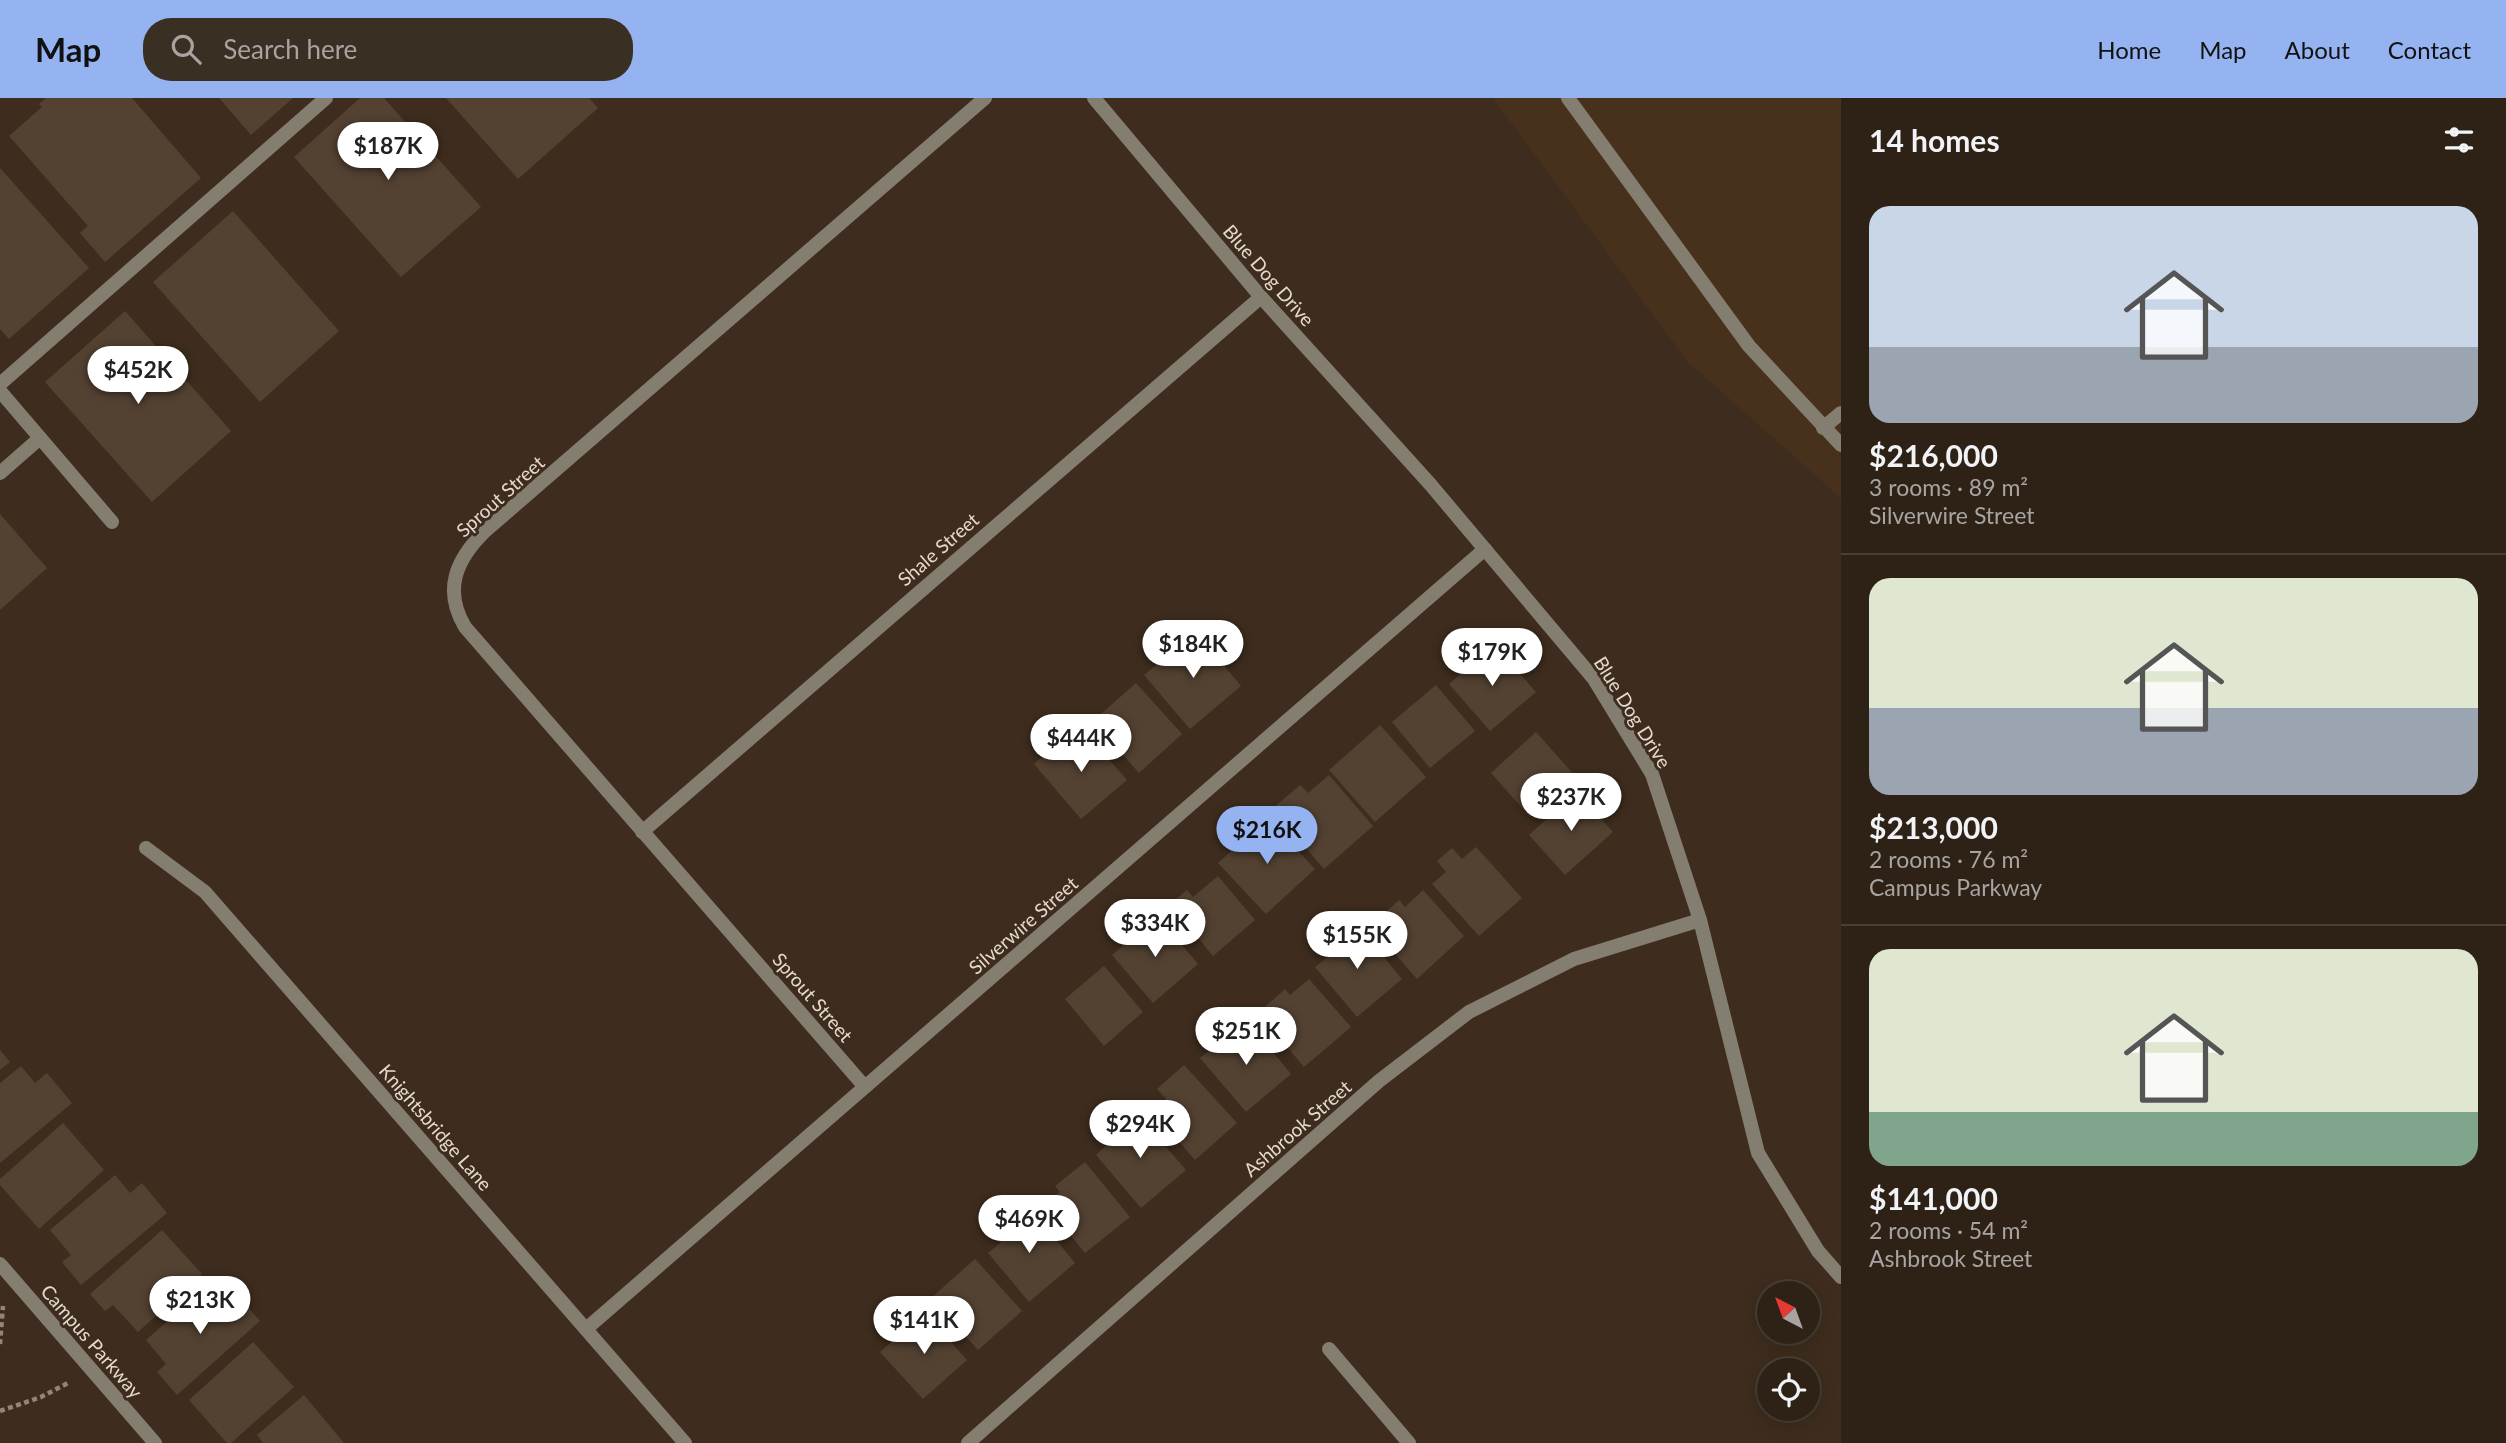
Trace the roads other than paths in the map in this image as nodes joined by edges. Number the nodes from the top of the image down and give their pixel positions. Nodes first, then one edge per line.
1 (327, 98) edge
2 (985, 98) edge
3 (1094, 98) edge
4 (1568, 98) edge
5 (1261, 297) junction
6 (0, 384) edge
7 (0, 391) edge
8 (1841, 413) edge
9 (1823, 428) junction
10 (40, 438) junction
11 (1841, 445) edge
12 (0, 473) edge
13 (112, 522) dead end
14 (1485, 550) junction
15 (642, 832) junction
16 (146, 848) dead end
17 (1700, 920) junction
18 (865, 1087) junction
19 (0, 1264) edge
20 (1841, 1277) edge
21 (586, 1329) junction
22 (1329, 1349) dead end
23 (155, 1443) edge
24 (685, 1443) edge
25 (968, 1443) edge
26 (1409, 1443) edge

1 - 6 street
2 - 15 street, Sprout Street
3 - 5 street, Blue Dog Drive
4 - 9 street
5 - 14 street, Blue Dog Drive
5 - 15 street, Shale Street
7 - 10 street
8 - 9 street
9 - 11 street
10 - 12 street
10 - 13 street
14 - 17 street, Blue Dog Drive
14 - 18 street, Silverwire Street
15 - 18 street, Sprout Street
16 - 21 street, Knightsbridge Lane
17 - 20 street, Blue Dog Drive
17 - 25 street, Ashbrook Street
18 - 21 street, Silverwire Street
19 - 23 street, Campus Parkway
21 - 24 street, Knightsbridge Lane
22 - 26 street

